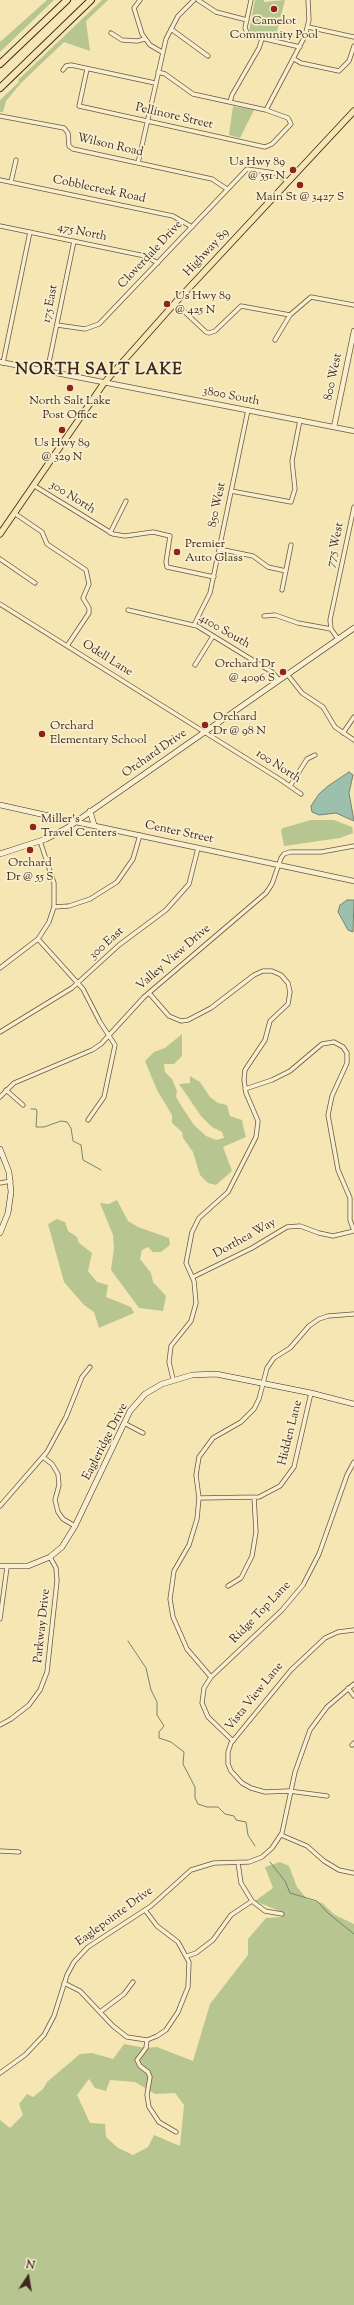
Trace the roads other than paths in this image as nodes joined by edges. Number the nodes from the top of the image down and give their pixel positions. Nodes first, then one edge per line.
1 (67, 0) edge
2 (91, 0) edge
3 (140, 0) edge
4 (194, 0) edge
5 (198, 0) edge
6 (251, 0) edge
7 (308, 0) edge
8 (247, 20) junction
9 (308, 27) junction
10 (171, 29) junction
11 (111, 33) dead end
12 (354, 37) edge
13 (145, 39) junction
14 (262, 39) junction
15 (354, 46) edge
16 (300, 47) junction
17 (162, 52) junction
18 (208, 56) dead end
19 (294, 59) junction
20 (0, 64) edge
21 (87, 68) junction
22 (63, 70) dead end
23 (158, 72) junction
24 (155, 83) junction
25 (0, 88) edge
26 (230, 102) junction
27 (266, 110) junction
28 (354, 111) edge
29 (0, 116) edge
30 (147, 121) junction
31 (16, 160) dead end
32 (138, 163) junction
33 (0, 180) edge
34 (287, 181) junction
35 (11, 182) junction
36 (228, 189) junction
37 (0, 226) edge
38 (192, 227) junction
39 (30, 232) junction
40 (74, 241) junction
41 (158, 263) junction
42 (175, 303) junction
43 (354, 305) edge
44 (290, 315) junction
45 (57, 325) junction
46 (354, 331) edge
47 (275, 340) dead end
48 (1, 363) edge
49 (47, 372) junction
50 (104, 383) junction
51 (248, 410) junction
52 (300, 420) junction
53 (334, 427) junction
54 (354, 431) edge
55 (32, 485) junction
56 (231, 491) junction
57 (126, 501) dead end
58 (354, 507) edge
59 (14, 513) junction
60 (110, 533) junction
61 (0, 534) edge
62 (291, 545) dead end
63 (219, 549) junction
64 (0, 559) edge
65 (286, 571) junction
66 (214, 577) junction
67 (35, 583) dead end
68 (282, 590) dead end
69 (0, 604) edge
70 (128, 610) dead end
71 (264, 616) dead end
72 (194, 624) junction
73 (354, 628) edge
74 (331, 629) junction
75 (213, 636) junction
76 (338, 639) junction
77 (67, 646) junction
78 (195, 665) dead end
79 (287, 674) junction
80 (279, 680) junction
81 (354, 716) edge
82 (204, 732) junction
83 (343, 733) junction
84 (354, 740) edge
85 (315, 755) dead end
86 (290, 786) junction
87 (301, 794) dead end
88 (0, 805) edge
89 (90, 812) junction
90 (76, 822) junction
91 (94, 825) junction
92 (140, 835) junction
93 (40, 841) junction
94 (354, 846) edge
95 (198, 848) junction
96 (0, 854) edge
97 (279, 865) junction
98 (354, 881) edge
99 (54, 907) junction
100 (38, 939) junction
101 (0, 968) edge
102 (79, 983) junction
103 (149, 993) junction
104 (0, 1032) edge
105 (110, 1035) junction
106 (245, 1089) junction
107 (6, 1090) junction
108 (0, 1096) edge
109 (23, 1105) dead end
110 (88, 1120) dead end
111 (0, 1149) edge
112 (10, 1182) junction
113 (0, 1183) edge
114 (354, 1231) edge
115 (0, 1233) edge
116 (193, 1277) junction
117 (354, 1314) edge
118 (90, 1367) dead end
119 (173, 1379) junction
120 (263, 1383) junction
121 (311, 1393) junction
122 (354, 1404) edge
123 (124, 1423) junction
124 (143, 1433) dead end
125 (43, 1458) junction
126 (354, 1462) edge
127 (254, 1497) junction
128 (199, 1498) junction
129 (0, 1506) edge
130 (76, 1526) junction
131 (50, 1557) junction
132 (0, 1566) edge
133 (7, 1567) junction
134 (228, 1586) dead end
135 (0, 1619) edge
136 (354, 1630) edge
137 (211, 1677) junction
138 (354, 1684) edge
139 (348, 1688) junction
140 (354, 1696) edge
141 (0, 1725) edge
142 (232, 1741) junction
143 (289, 1791) junction
144 (327, 1796) dead end
145 (280, 1835) junction
146 (0, 1851) edge
147 (19, 1852) dead end
148 (238, 1864) junction
149 (353, 1873) edge
150 (252, 1901) junction
151 (145, 1910) junction
152 (282, 1914) dead end
153 (187, 1956) junction
154 (133, 1982) dead end
155 (64, 1983) junction
156 (100, 2012) junction
157 (146, 2040) junction
158 (0, 2073) edge
159 (176, 2132) dead end

1 - 20 highway
2 - 25 highway
3 - 13 street
4 - 10 street
5 - 8 street
6 - 8 street
7 - 9 street
8 - 14 street
9 - 12 street
9 - 16 street
10 - 17 street
10 - 18 street
11 - 13 street
13 - 17 street
14 - 16 street
14 - 26 street
15 - 19 street
16 - 19 street
17 - 23 street
19 - 27 street
21 - 22 street
21 - 24 street
21 - 30 street, Pellinore Street
23 - 24 street
23 - 26 street
24 - 30 street
26 - 27 street
27 - 30 street, Pellinore Street
28 - 34 main road, Highway 89
29 - 32 street, Wilson Road
30 - 32 street
31 - 35 street
32 - 36 street, Wilson Road
33 - 35 street, Cobblecreek Road
34 - 36 street, Cloverdale Drive
34 - 42 main road, Highway 89
35 - 38 street, Cobblecreek Road
36 - 38 street, Cloverdale Drive
37 - 39 street, 475 North
38 - 41 street, Cloverdale Drive
39 - 40 street, 475 North
39 - 48 street
40 - 41 street, 475 North
40 - 45 street, 175 East
41 - 45 street, Cloverdale Drive
42 - 44 street
42 - 50 main road, Highway 89
43 - 44 street
44 - 47 street
45 - 49 street, 175 East
46 - 53 street, 800 West
48 - 49 street, 3800 South
49 - 50 street, 3800 South
50 - 51 street, 3800 South
50 - 55 main road, Highway 89
51 - 52 street, 3800 South
51 - 56 street, 850 West
52 - 53 street, 3800 South
52 - 56 street
53 - 54 street, 3800 South
55 - 59 main road, Highway 89
55 - 60 street, 300 North
56 - 63 street, 850 West
57 - 60 street
58 - 74 street, 775 West
59 - 61 main road, Highway 89
59 - 77 street
60 - 66 street
62 - 65 street
63 - 65 street
63 - 66 street, 850 West
64 - 67 street
65 - 68 street
66 - 72 street, 850 West
69 - 77 street, Odell Lane
70 - 72 street, 4100 South
71 - 74 street
72 - 75 street, 4100 South
73 - 76 main road, Orchard Drive
74 - 76 street
75 - 78 street
75 - 80 street, 4100 South
76 - 79 main road, Orchard Drive
77 - 82 street, Odell Lane
79 - 80 main road, Orchard Drive
79 - 83 street
80 - 82 main road, Orchard Drive
81 - 83 street
82 - 86 street, 100 North
82 - 89 main road, Orchard Drive
83 - 84 street
85 - 86 street
86 - 87 street, 100 North
88 - 90 main road, Center Street
89 - 90 main road, Orchard Drive
89 - 91 main road
90 - 91 street, Center Street
90 - 93 main road, Orchard Drive
91 - 92 street, Center Street
92 - 95 street, Center Street
92 - 99 street
93 - 96 main road, Orchard Drive
93 - 99 street
94 - 97 street, Valley View Drive
95 - 97 street, Center Street
95 - 102 street, 300 East
97 - 98 street, Center Street
97 - 103 street, Valley View Drive
99 - 100 street
100 - 101 street
100 - 102 street
102 - 104 street, 300 East
102 - 105 street
103 - 105 street, Valley View Drive
103 - 106 street
105 - 107 street, Valley View Drive
105 - 110 street
106 - 114 street
106 - 116 street
107 - 108 street, Valley View Drive
107 - 109 street
111 - 112 main road
112 - 113 street
112 - 115 main road
114 - 116 street, Dorthea Way
116 - 119 street
117 - 120 street
118 - 125 street
119 - 120 main road, Eagleridge Drive
119 - 123 main road, Eagleridge Drive
120 - 121 main road, Eagleridge Drive
120 - 128 street
121 - 122 main road, Eagleridge Drive
121 - 127 street, Hidden Lane
123 - 124 street
123 - 130 main road, Eagleridge Drive
125 - 129 street
125 - 130 street
126 - 137 street, Ridge Top Lane
127 - 128 street, Hidden Lane
127 - 134 street
128 - 137 street
130 - 131 main road, Eagleridge Drive
131 - 133 main road, Eagleridge Drive
131 - 141 street, Parkway Drive
132 - 133 main road, Eagleridge Drive
133 - 135 street
136 - 142 street, Vista View Lane
137 - 142 street, Ridge Top Lane
138 - 139 street, Eaglepointe Drive
139 - 140 street
139 - 143 street, Eaglepointe Drive
142 - 143 street, Vista View Lane
143 - 144 street, Vista View Lane
143 - 145 street, Eaglepointe Drive
145 - 148 street, Eaglepointe Drive
145 - 149 street
146 - 147 street
148 - 150 street
148 - 151 street, Eaglepointe Drive
150 - 152 street
150 - 153 street
151 - 153 street
151 - 155 street, Eaglepointe Drive
153 - 157 street
154 - 156 street
155 - 156 street
155 - 158 street, Eaglepointe Drive
156 - 157 street
157 - 159 street

